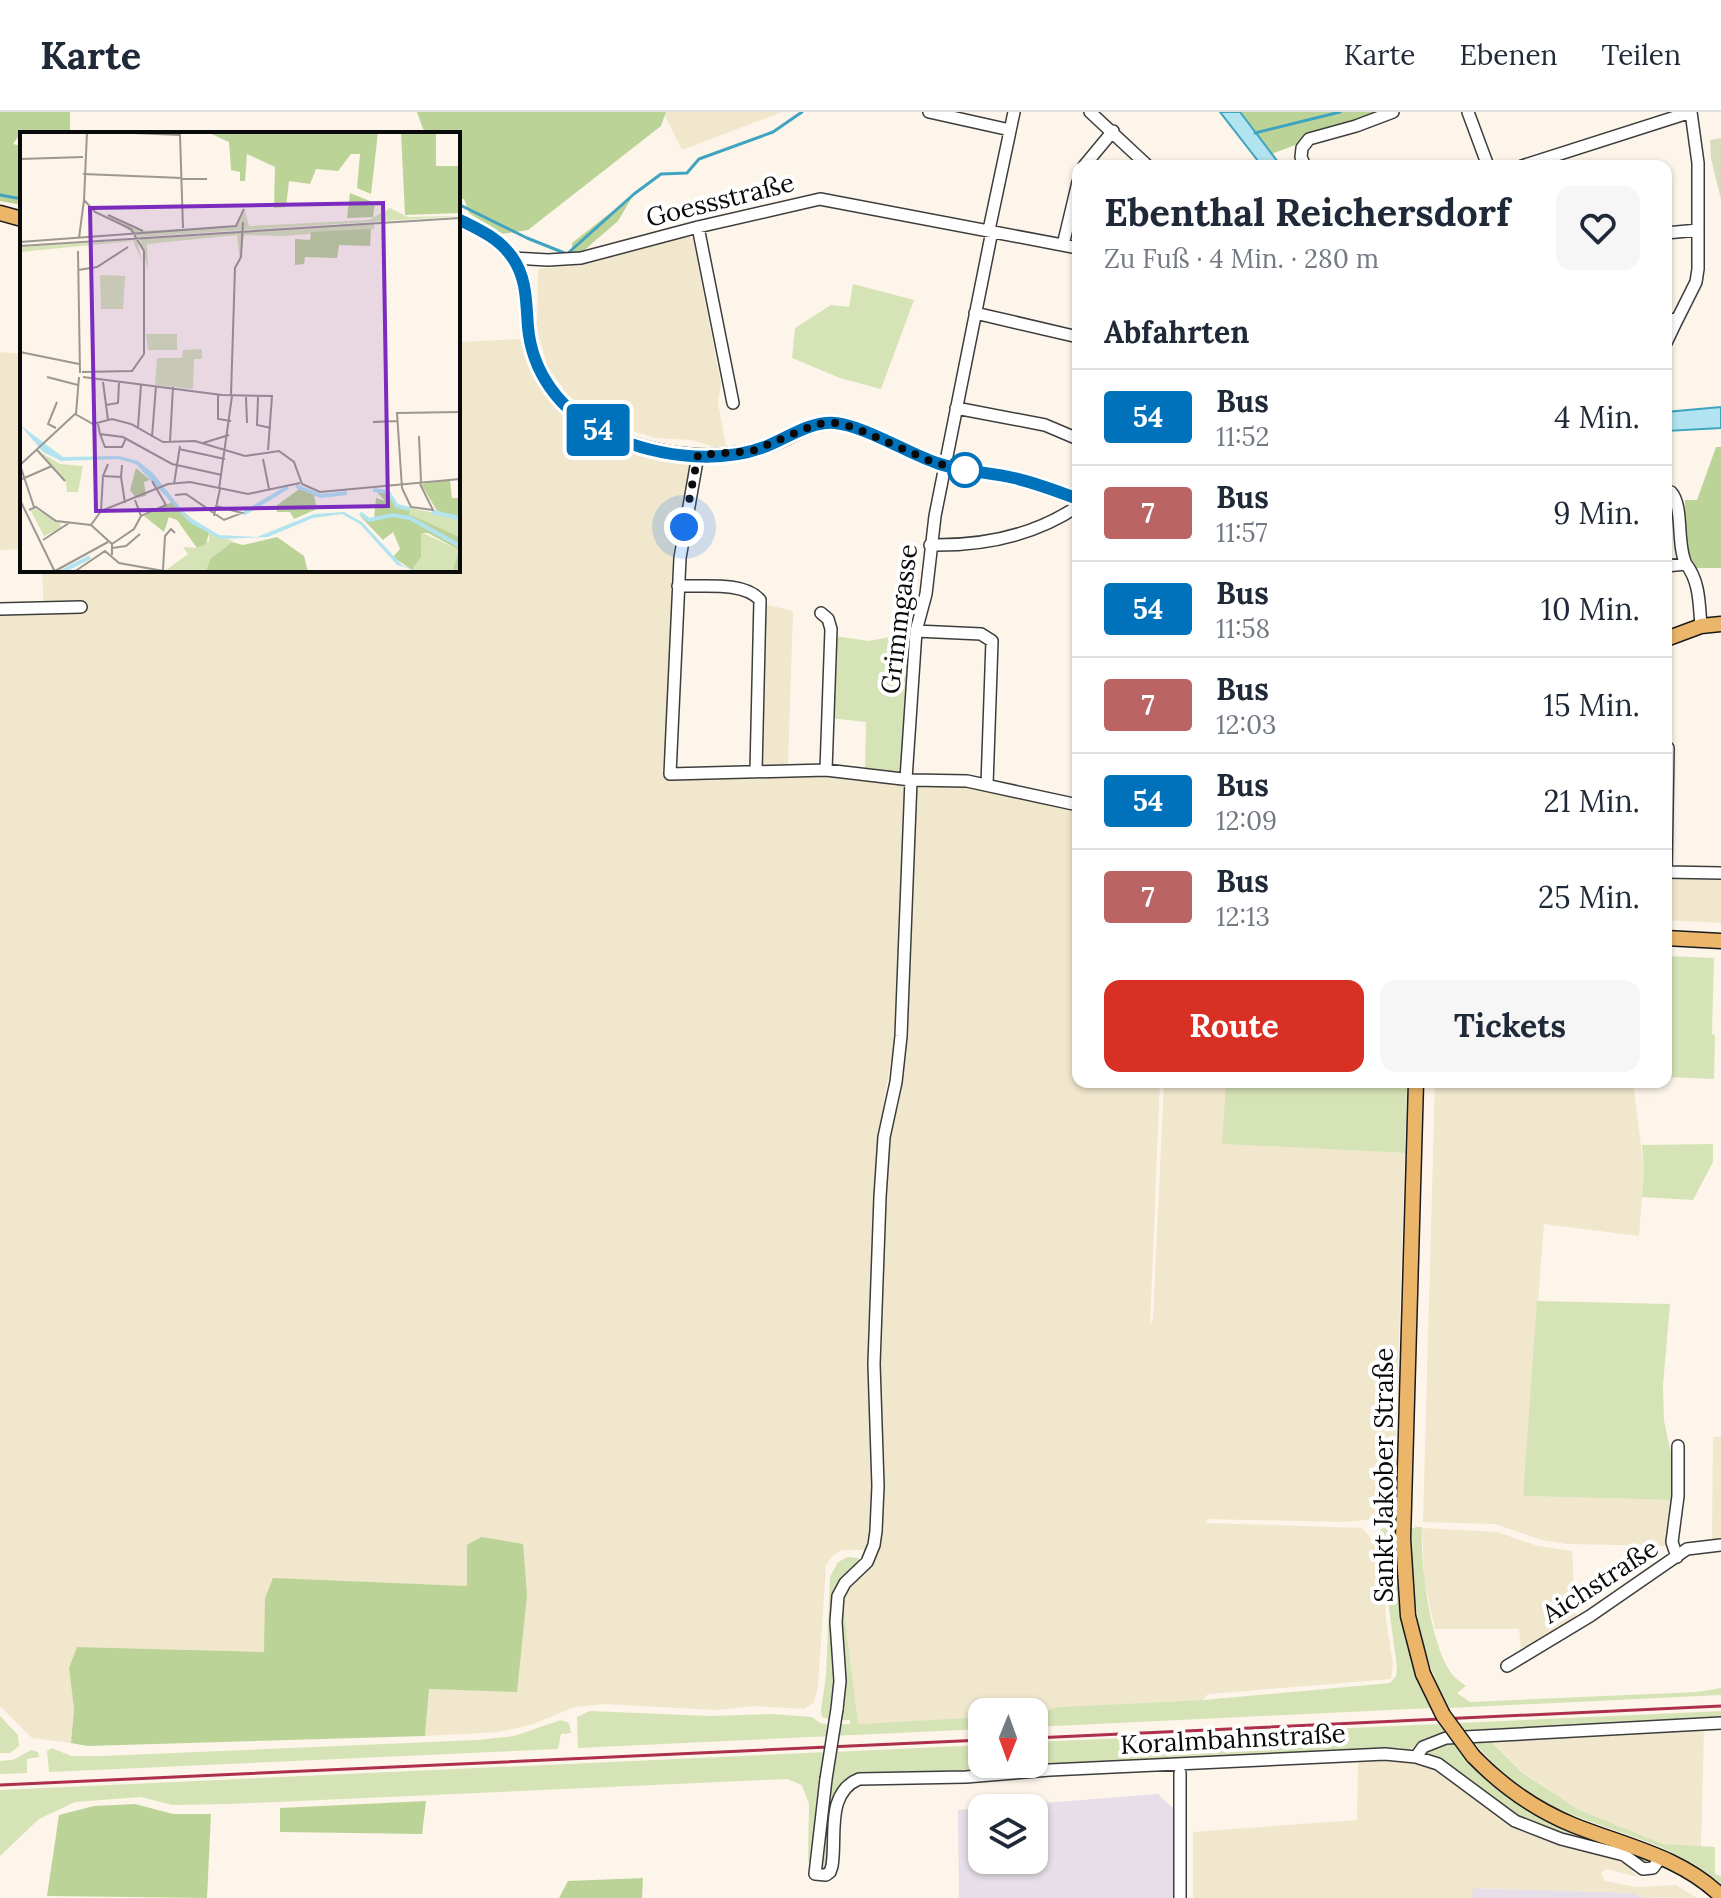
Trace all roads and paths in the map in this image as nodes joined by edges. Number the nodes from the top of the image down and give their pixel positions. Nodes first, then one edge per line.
1 (929, 112) edge
2 (1014, 112) edge
3 (1090, 112) edge
4 (1393, 112) edge
5 (1468, 112) edge
6 (1691, 112) edge
7 (1010, 130) junction
8 (1113, 131) junction
9 (1089, 160) edge
10 (1142, 160) edge
11 (1302, 160) edge
12 (1486, 160) edge
13 (1556, 160) edge
14 (1072, 207) edge
15 (0, 213) edge
16 (20, 218) edge
17 (460, 220) edge
18 (698, 227) junction
19 (991, 230) junction
20 (1698, 230) junction
21 (1672, 232) edge
22 (1063, 245) junction
23 (1072, 247) edge
24 (513, 258) junction
25 (975, 313) junction
26 (1672, 319) edge
27 (1072, 336) edge
28 (733, 403) dead end
29 (956, 408) junction
30 (1072, 436) edge
31 (698, 455) junction
32 (946, 466) junction
33 (1672, 494) edge
34 (1072, 497) edge
35 (1072, 510) edge
36 (930, 545) junction
37 (1686, 564) junction
38 (1672, 565) edge
39 (678, 586) junction
40 (81, 607) dead end
41 (0, 609) edge
42 (821, 613) dead end
43 (1721, 624) edge
44 (1701, 626) junction
45 (916, 631) junction
46 (1672, 637) edge
47 (826, 770) junction
48 (756, 771) junction
49 (908, 780) junction
50 (987, 785) junction
51 (1072, 804) edge
52 (1672, 872) edge
53 (1721, 873) edge
54 (1672, 938) edge
55 (1721, 941) edge
56 (1416, 1088) edge
57 (1678, 1446) dead end
58 (1721, 1545) edge
59 (1677, 1557) junction
60 (1507, 1666) dead end
61 (1721, 1723) edge
62 (1416, 1757) junction
63 (1180, 1773) dead end
64 (1661, 1857) junction
65 (815, 1874) joint
66 (1721, 1896) edge
67 (1180, 1898) edge

1 - 7 street
2 - 7 street, Grimmgasse
3 - 8 street
4 - 11 street
5 - 12 street
6 - 13 street
6 - 20 street
7 - 19 street, Grimmgasse
8 - 9 street
8 - 10 street
14 - 22 street
15 - 16 main road
17 - 24 main road
18 - 19 street, Goessstraße
18 - 24 street, Goessstraße
18 - 28 street
19 - 22 street, Goessstraße
19 - 25 street, Grimmgasse
20 - 21 street
20 - 26 street
22 - 23 street, Goessstraße
24 - 31 main road
25 - 27 street
25 - 29 street, Grimmgasse
29 - 30 street
29 - 32 street, Grimmgasse
31 - 32 main road
31 - 39 street
32 - 34 main road
32 - 36 street, Grimmgasse
33 - 37 street
35 - 36 street
36 - 45 street, Grimmgasse
37 - 38 street
37 - 44 street
39 - 48 street
39 - 48 street
40 - 41 street
42 - 47 street
43 - 44 main road
44 - 46 main road
45 - 49 street, Grimmgasse
45 - 50 street
47 - 48 street
47 - 49 street
49 - 50 street
49 - 65 street, Grimmgasse, bridge
50 - 51 street
52 - 53 street
54 - 55 main road
56 - 64 main road, Sankt Jakober Straße, bridge
57 - 59 street
58 - 59 street, Aichstraße
59 - 60 street, Aichstraße
61 - 62 street
62 - 64 street
62 - 65 street, Koralmbahnstraße
63 - 67 street
64 - 66 main road, Sankt Jakober Straße

